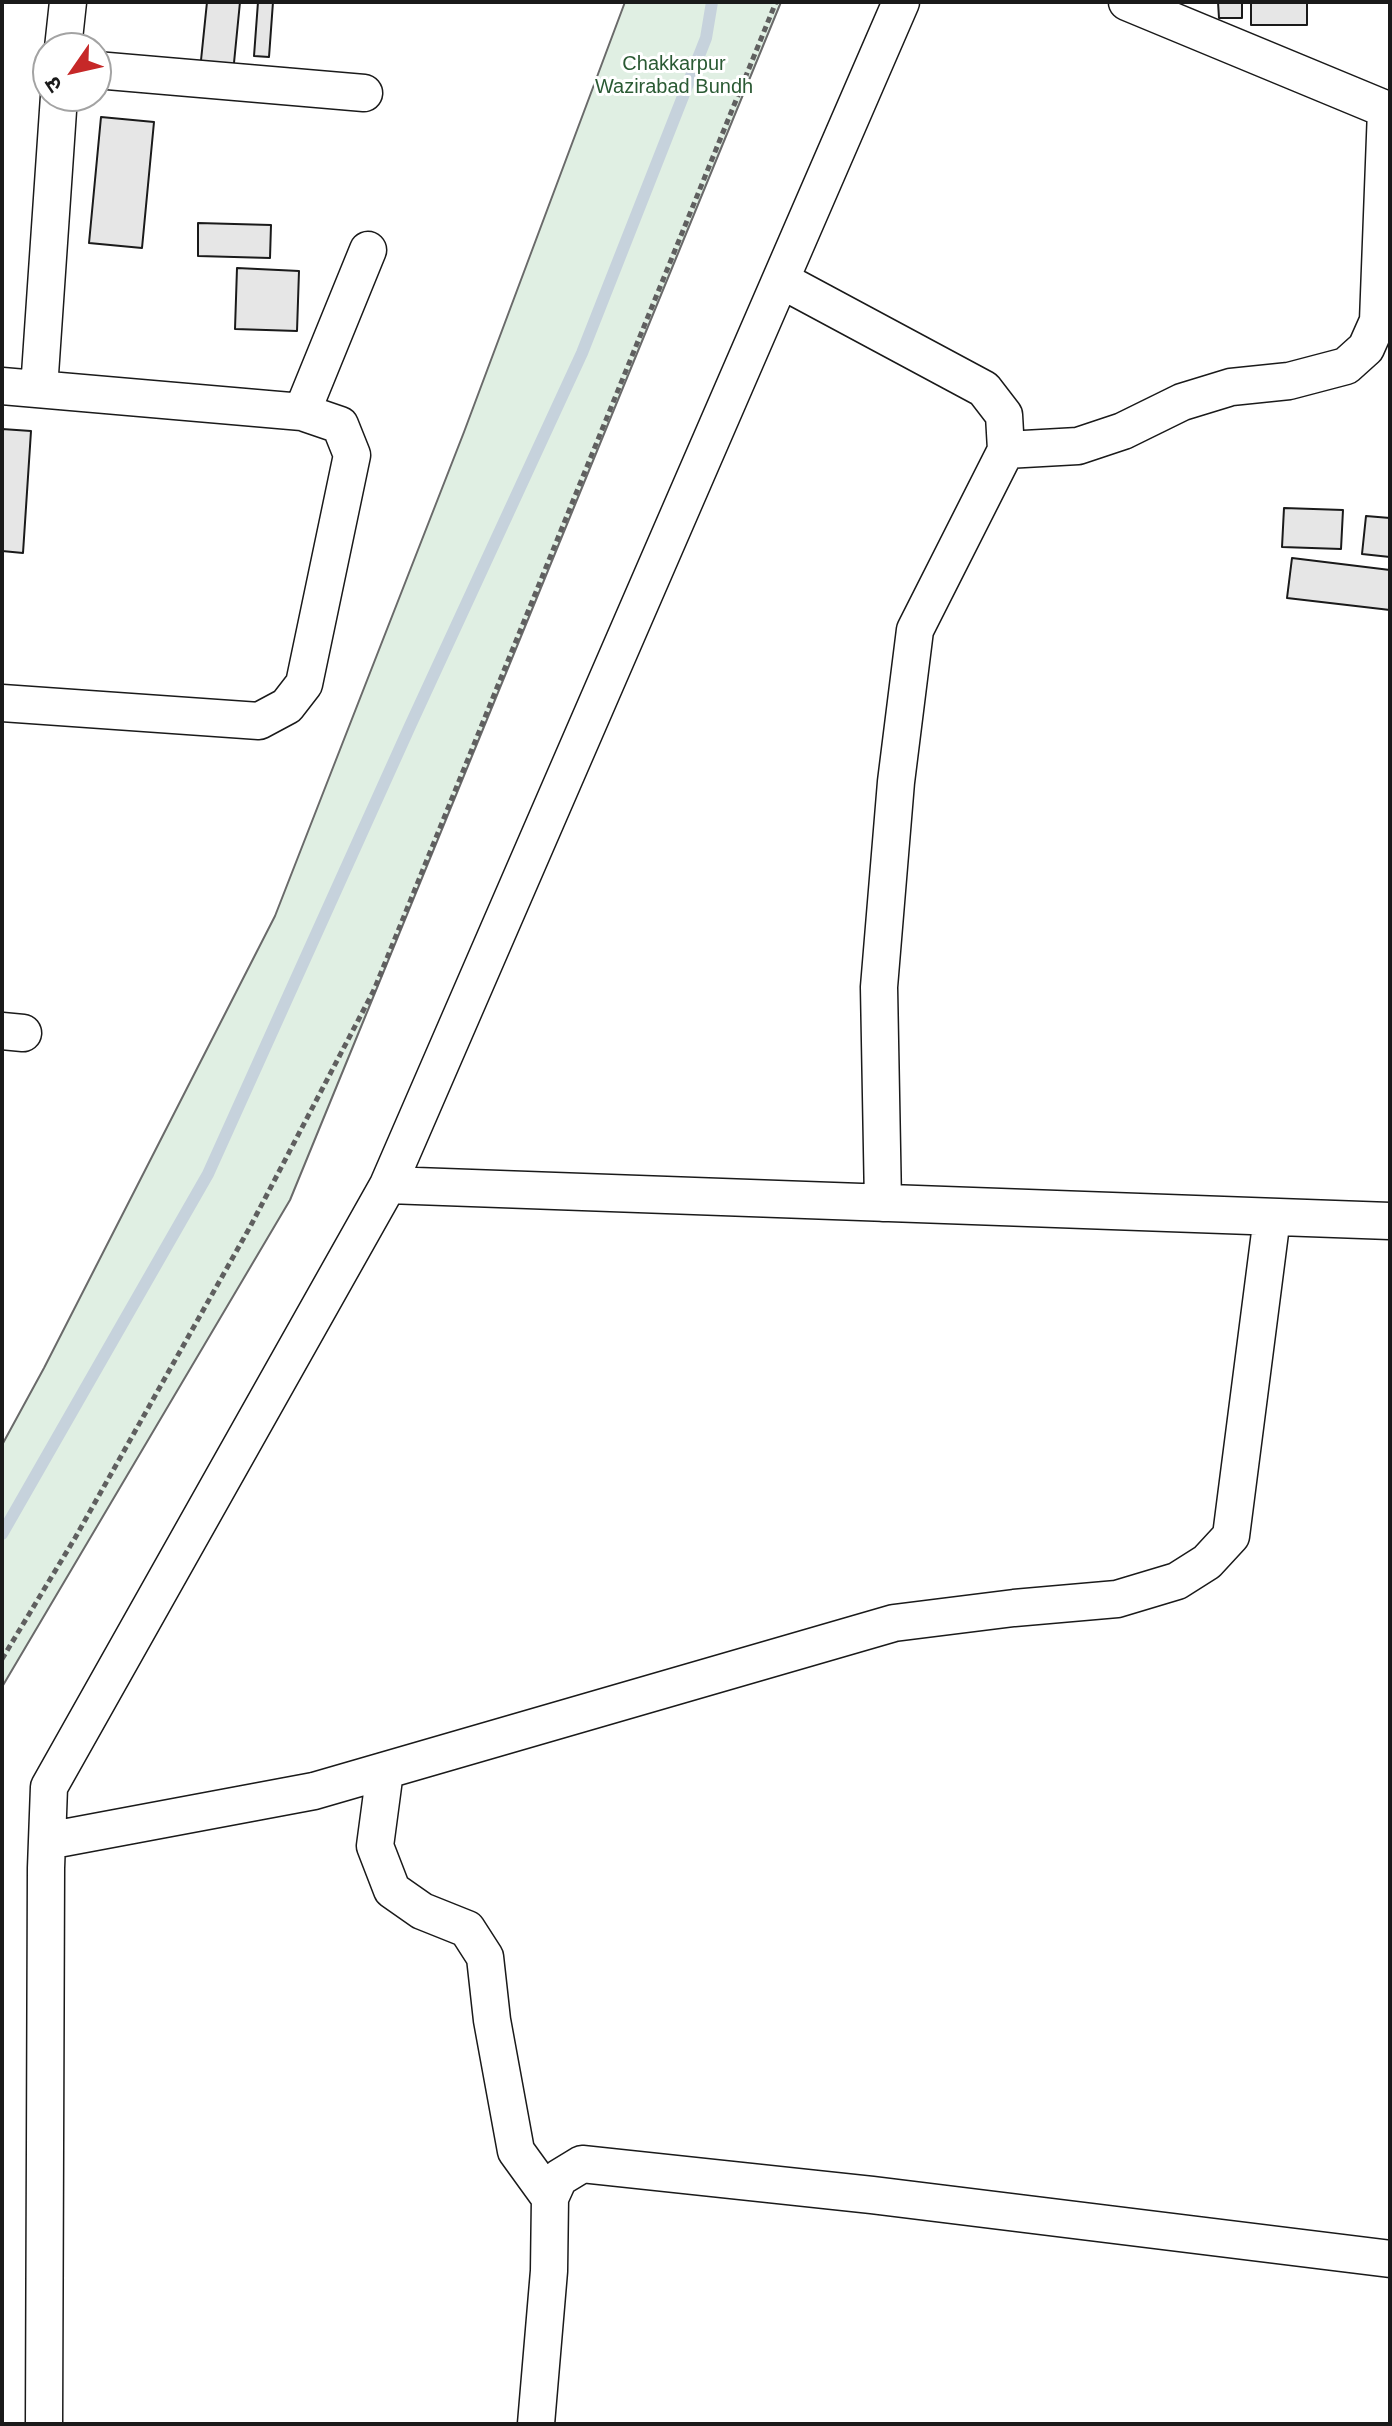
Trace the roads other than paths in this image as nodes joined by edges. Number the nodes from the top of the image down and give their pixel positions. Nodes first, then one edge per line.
1 (68, 2) edge
2 (901, 2) edge
3 (1127, 2) edge
4 (65, 32) edge
5 (112, 71) edge
6 (364, 93) dead end
7 (1388, 110) edge
8 (58, 112) edge
9 (368, 250) dead end
10 (781, 280) junction
11 (2, 386) edge
12 (39, 389) junction
13 (302, 412) junction
14 (1006, 450) junction
15 (2, 703) edge
16 (388, 1185) junction
17 (883, 1203) junction
18 (1272, 1217) junction
19 (1390, 1221) edge
20 (385, 1771) junction
21 (47, 1841) junction
22 (550, 2198) junction
23 (1390, 2259) edge
24 (44, 2424) edge
25 (536, 2424) edge

1 - 4 street
2 - 10 street
3 - 7 street
5 - 6 street
7 - 14 street
8 - 12 street
9 - 13 street
10 - 14 street
10 - 16 street
11 - 12 street
12 - 13 street
13 - 15 street
14 - 17 street
16 - 17 street
16 - 21 street
17 - 18 street
18 - 19 street
18 - 20 street
20 - 21 street
20 - 22 street
21 - 24 street
22 - 23 street
22 - 25 street

